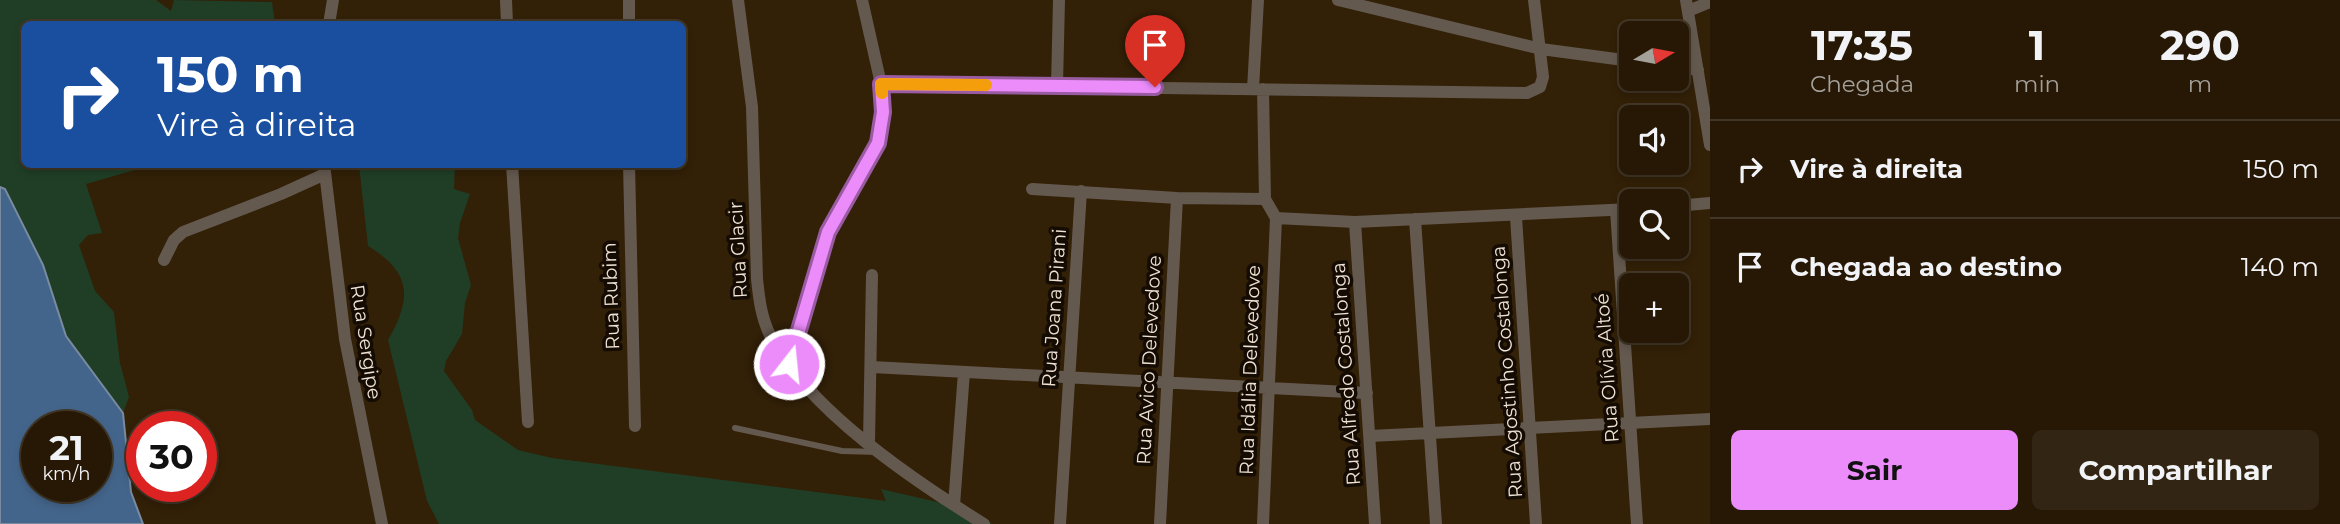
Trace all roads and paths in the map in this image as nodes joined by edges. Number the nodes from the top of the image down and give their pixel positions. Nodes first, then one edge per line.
1 (333, 0) edge
2 (506, 0) edge
3 (629, 0) edge
4 (738, 0) edge
5 (862, 0) edge
6 (1059, 0) edge
7 (1258, 0) edge
8 (1338, 0) edge
9 (1534, 0) edge
10 (1710, 2) edge
11 (1394, 6) edge
12 (1687, 6) edge
13 (330, 21) edge
14 (507, 21) edge
15 (629, 21) edge
16 (1541, 49) junction
17 (1619, 59) edge
18 (1689, 69) edge
19 (1698, 70) junction
20 (881, 84) junction
21 (1056, 85) junction
22 (1258, 89) junction
23 (1706, 94) edge
24 (1710, 145) edge
25 (512, 168) edge
26 (629, 168) edge
27 (324, 169) edge
28 (1032, 189) dead end
29 (1081, 191) junction
30 (1177, 198) junction
31 (1265, 199) junction
32 (1710, 203) edge
33 (1689, 205) edge
34 (1616, 210) junction
35 (1619, 210) edge
36 (1516, 217) junction
37 (1276, 218) junction
38 (1415, 219) junction
39 (1355, 222) junction
40 (164, 260) dead end
41 (872, 275) dead end
42 (789, 364) junction
43 (872, 366) junction
44 (964, 372) junction
45 (1069, 377) junction
46 (1167, 381) junction
47 (1269, 386) junction
48 (1367, 393) junction
49 (1710, 419) edge
50 (528, 422) dead end
51 (1630, 423) junction
52 (635, 426) dead end
53 (1531, 427) junction
54 (735, 428) dead end
55 (1431, 433) junction
56 (1370, 436) junction
57 (869, 442) junction
58 (882, 452) junction
59 (954, 505) junction
60 (382, 524) edge
61 (984, 524) edge
62 (1060, 524) edge
63 (1160, 524) edge
64 (1263, 524) edge
65 (1375, 524) edge
66 (1436, 524) edge
67 (1536, 524) edge
68 (1637, 524) edge

1 - 13 street
2 - 14 street
3 - 15 street
4 - 42 street, Rua Glacir
5 - 20 street
6 - 21 street
7 - 22 street
8 - 11 street
9 - 16 street
10 - 12 street
11 - 16 street
12 - 19 street
16 - 17 street
16 - 22 street
18 - 19 street
19 - 23 street
20 - 21 street
20 - 42 street
21 - 22 street
22 - 31 street
23 - 24 street
25 - 50 street
26 - 52 street, Rua Rubim
27 - 40 street
27 - 60 street, Rua Sergipe
28 - 29 street
29 - 30 street
29 - 45 street, Rua Joana Pirani
30 - 31 street
30 - 46 street, Rua Avico Delevedove
31 - 37 street
32 - 33 street
34 - 35 street
34 - 36 street
34 - 51 street, Rua Olívia Altoé
36 - 38 street
36 - 53 street, Rua Agostinho Costalonga
37 - 39 street
37 - 47 street, Rua Idália Delevedove
38 - 39 street
38 - 55 street
39 - 48 street, Rua Alfredo Costalonga
41 - 43 street
42 - 57 street, Rua Glacir
43 - 44 street
43 - 57 street
44 - 45 street
44 - 59 street
45 - 46 street
45 - 62 street, Rua Joana Pirani
46 - 47 street
46 - 63 street, Rua Avico Delevedove
47 - 48 street
47 - 64 street, Rua Idália Delevedove
48 - 56 street, Rua Alfredo Costalonga
49 - 51 street
51 - 53 street
51 - 68 street, Rua Olívia Altoé
53 - 55 street
53 - 67 street, Rua Agostinho Costalonga
54 - 58 lane
55 - 56 street
55 - 66 street
56 - 65 street, Rua Alfredo Costalonga
57 - 58 street, Rua Glacir
58 - 59 street, Rua Glacir
59 - 61 street, Rua Glacir

